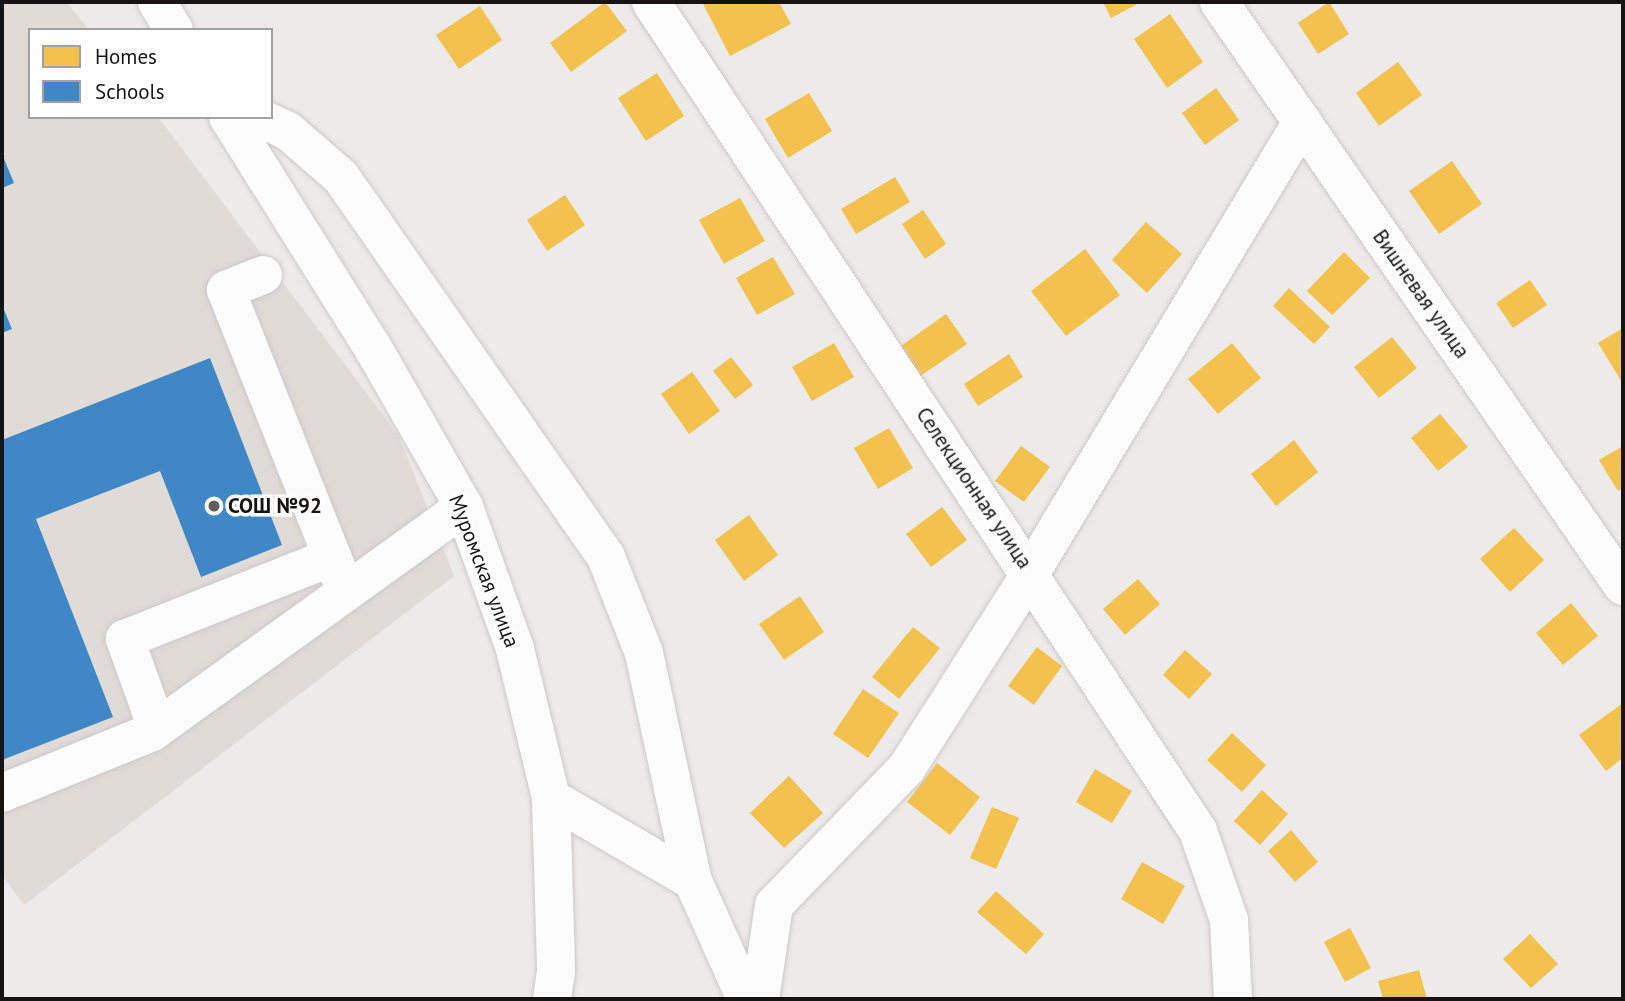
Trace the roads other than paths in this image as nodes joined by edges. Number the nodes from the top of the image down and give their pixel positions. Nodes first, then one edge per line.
1 (157, 2) edge
2 (651, 2) edge
3 (1219, 2) edge
4 (173, 28) edge
5 (229, 119) edge
6 (262, 119) edge
7 (1302, 122) junction
8 (263, 275) dead end
9 (464, 507) junction
10 (1030, 574) junction
11 (339, 575) junction
12 (1623, 586) edge
13 (157, 728) junction
14 (2, 793) edge
15 (551, 798) junction
16 (693, 881) junction
17 (552, 999) edge
18 (746, 999) edge
19 (760, 999) edge
20 (1233, 999) edge

1 - 4 street
2 - 10 street, Селекционная улица
3 - 7 street, Вишневая улица
5 - 9 street, Муромская улица
6 - 16 street
7 - 10 street
7 - 12 street, Вишневая улица
8 - 11 street
9 - 11 street
9 - 15 street, Муромская улица
10 - 19 street
10 - 20 street, Селекционная улица
11 - 13 street
11 - 13 street
13 - 14 street
15 - 16 street
15 - 17 street, Муромская улица
16 - 18 street

